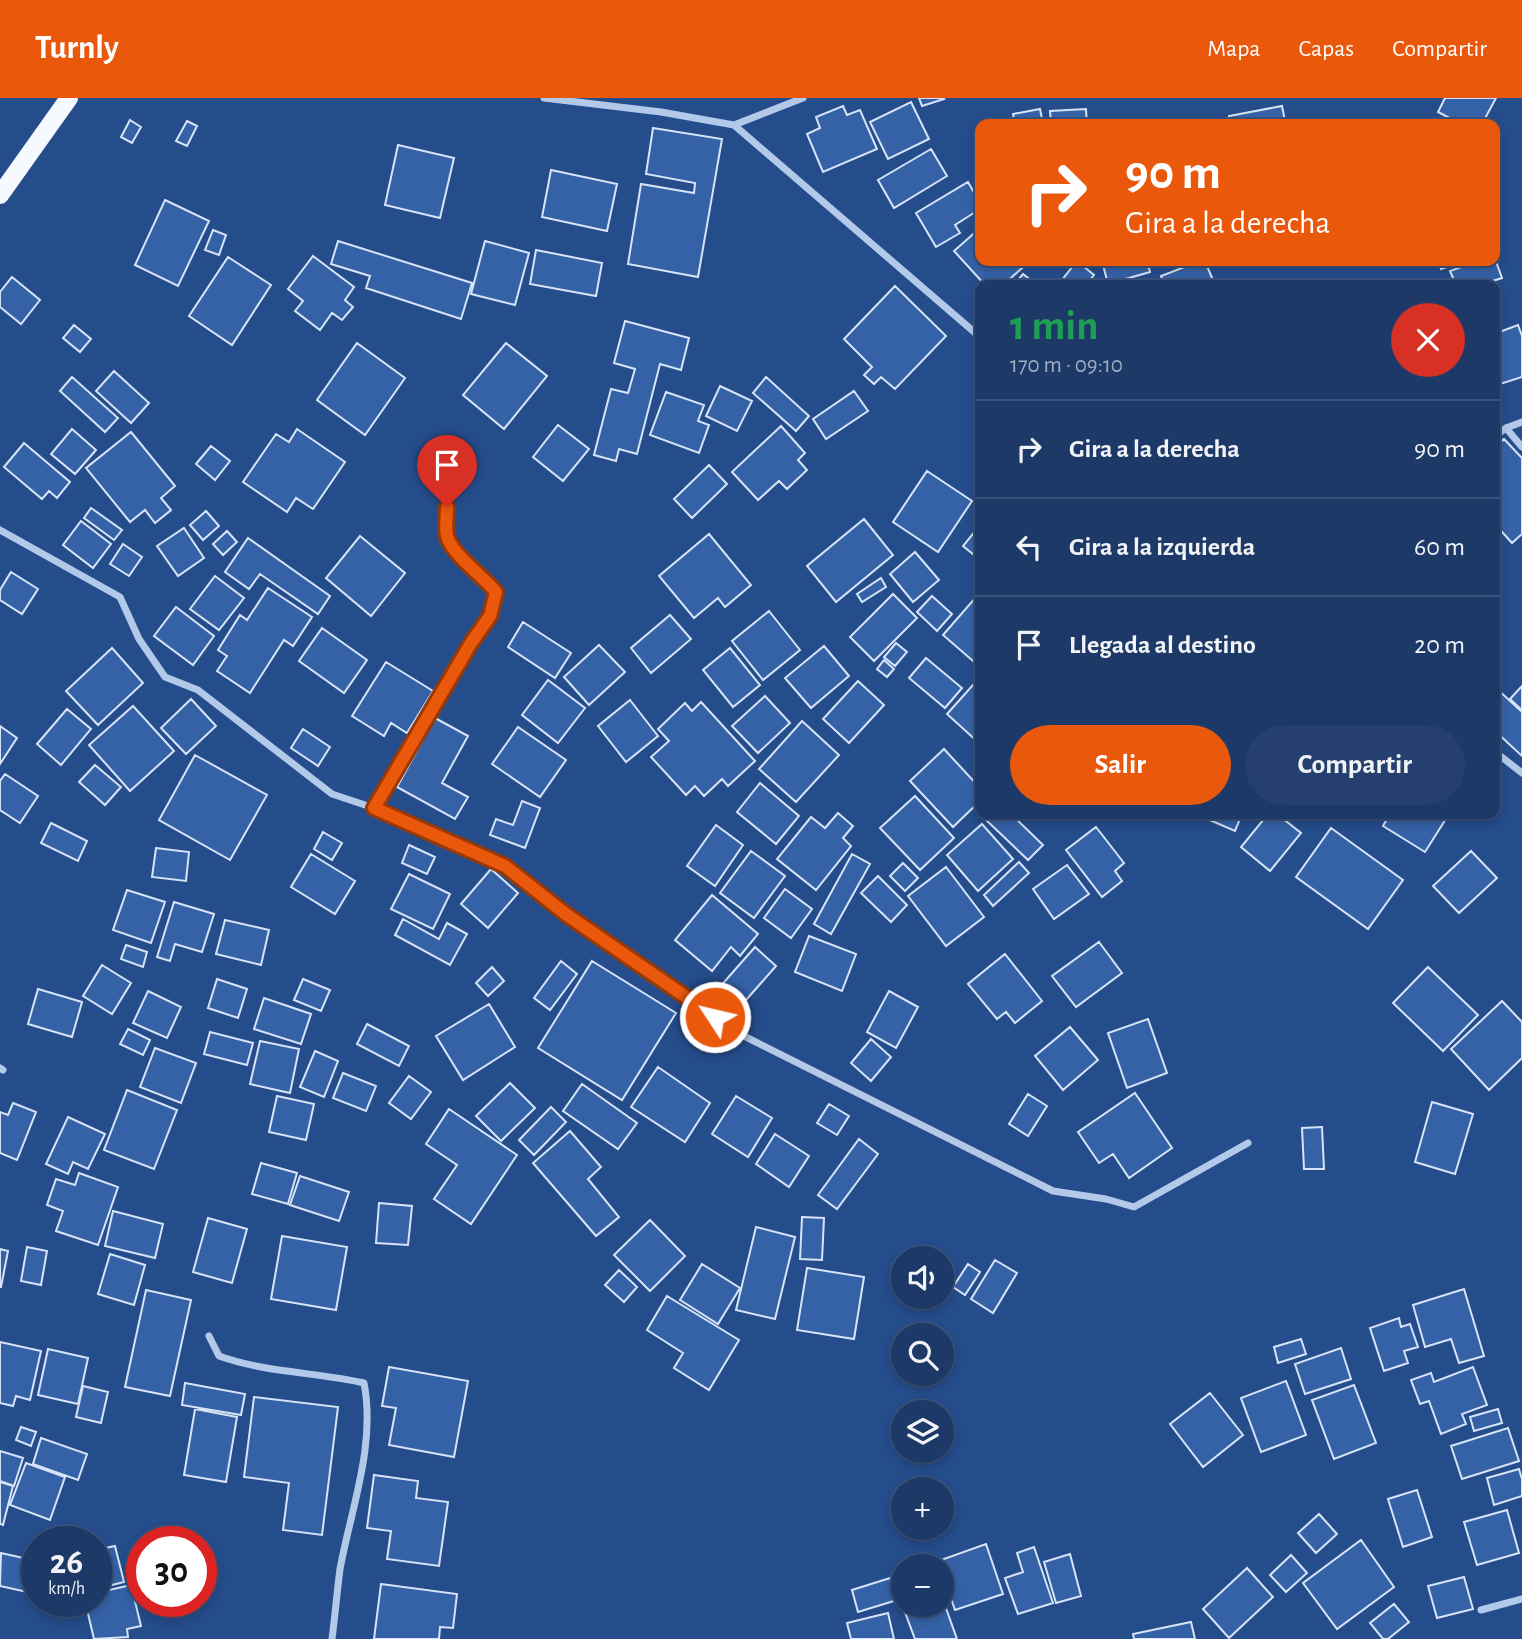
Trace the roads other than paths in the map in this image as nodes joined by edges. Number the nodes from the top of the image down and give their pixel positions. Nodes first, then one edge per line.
1 (69, 98) edge
2 (544, 98) edge
3 (803, 98) edge
4 (734, 125) junction
5 (0, 195) edge
6 (975, 333) edge
7 (1522, 422) edge
8 (1506, 428) junction
9 (1500, 432) edge
10 (454, 443) dead end
11 (1522, 447) edge
12 (0, 530) edge
13 (1500, 756) edge
14 (1522, 773) edge
15 (374, 808) junction
16 (1248, 1143) dead end
17 (209, 1336) dead end
18 (1522, 1599) edge
19 (1481, 1610) dead end
20 (332, 1639) edge

1 - 5 main road
2 - 4 street
3 - 4 street
4 - 6 street
7 - 8 street
8 - 9 street
8 - 11 street
10 - 15 street
12 - 15 street
13 - 14 street
15 - 16 street
17 - 20 street
18 - 19 street

